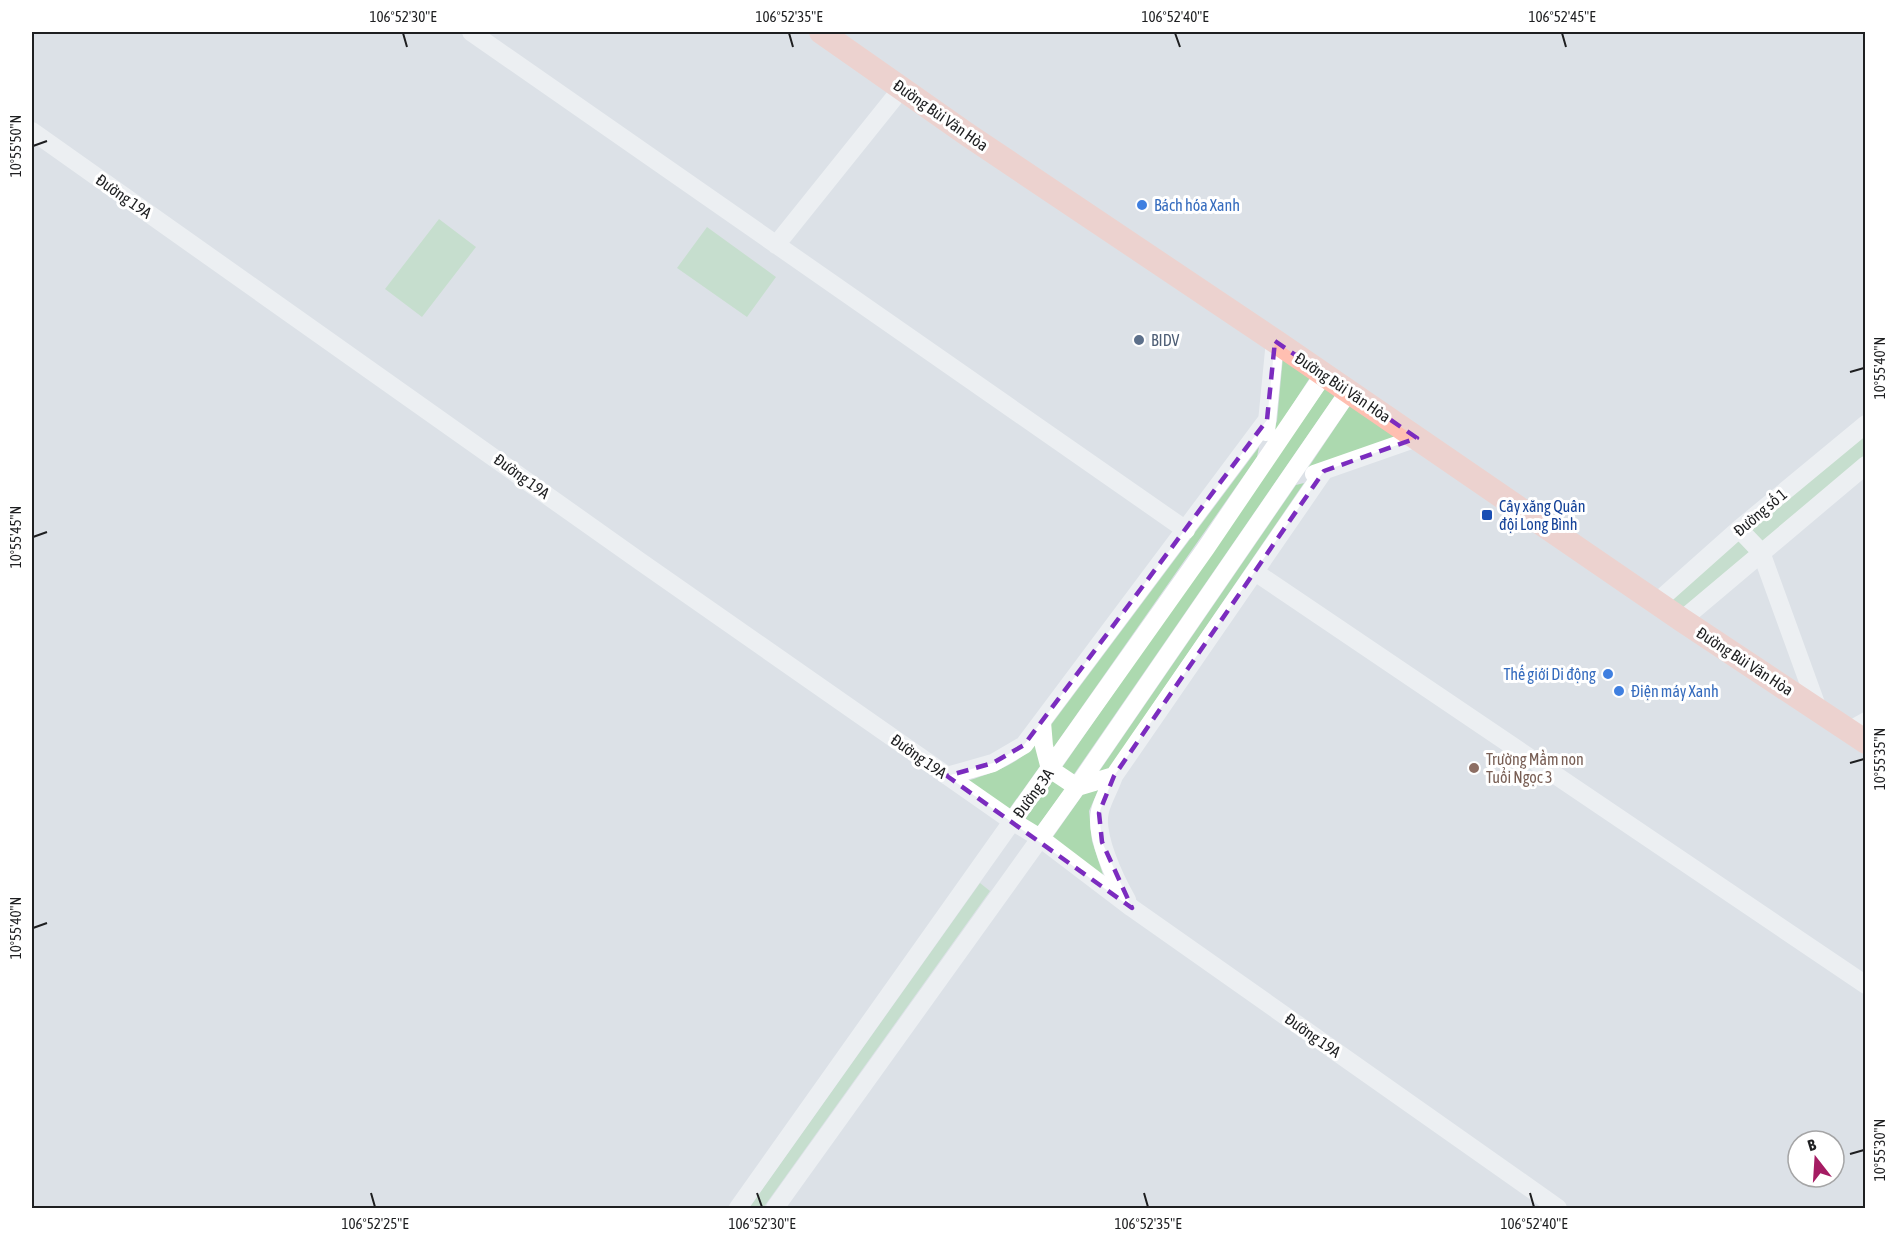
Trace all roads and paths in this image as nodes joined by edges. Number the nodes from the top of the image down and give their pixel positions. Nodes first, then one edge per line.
1 (471, 32) edge
2 (821, 32) edge
3 (902, 88) junction
4 (32, 131) edge
5 (776, 245) junction
6 (1275, 341) junction
7 (1324, 374) junction
8 (1349, 391) junction
9 (1267, 420) junction
10 (1866, 424) edge
11 (1417, 438) junction
12 (1866, 465) edge
13 (1262, 467) junction
14 (1324, 471) junction
15 (1287, 483) junction
16 (1739, 529) junction
17 (1186, 530) junction
18 (1761, 552) junction
19 (1255, 572) junction
20 (1657, 602) junction
21 (1682, 620) junction
22 (1818, 709) junction
23 (1042, 722) junction
24 (1860, 731) edge
25 (1050, 769) junction
26 (947, 776) junction
27 (1114, 776) junction
28 (1077, 787) junction
29 (1012, 821) junction
30 (1041, 838) junction
31 (1132, 908) junction
32 (1866, 985) edge
33 (738, 1209) edge
34 (775, 1209) edge
35 (1558, 1209) edge

1 - 5 street
2 - 3 main road, Đường Bùi Văn Hòa
3 - 5 street
3 - 6 main road, Đường Bùi Văn Hòa
4 - 26 street, Đường 19A
5 - 17 street
6 - 7 main road, Đường Bùi Văn Hòa
6 - 9 street
7 - 8 main road, Đường Bùi Văn Hòa
7 - 13 street, Đường 3A
8 - 11 main road, Đường Bùi Văn Hòa
8 - 15 street, Đường 3A
9 - 13 street
9 - 17 street
10 - 16 street, Đường số 1
11 - 14 street
11 - 20 main road, Đường Bùi Văn Hòa
12 - 18 street, Đường số 1
13 - 25 street, Đường 3A
14 - 15 street
14 - 19 street
15 - 28 street, Đường 3A
16 - 18 street
16 - 20 street, Đường số 1
17 - 23 street
18 - 21 street, Đường số 1
18 - 22 street
19 - 27 street
19 - 32 street
20 - 21 main road, Đường Bùi Văn Hòa
21 - 22 main road, Đường Bùi Văn Hòa
22 - 24 main road, Đường Bùi Văn Hòa
23 - 25 street
23 - 26 street
25 - 28 street
25 - 29 street, Đường 3A
26 - 29 street, Đường 19A
27 - 28 street
27 - 31 street
28 - 30 street, Đường 3A
29 - 30 street, Đường 19A
29 - 33 street, Đường 3A
30 - 31 street, Đường 19A
30 - 34 street, Đường 3A
31 - 35 street, Đường 19A

